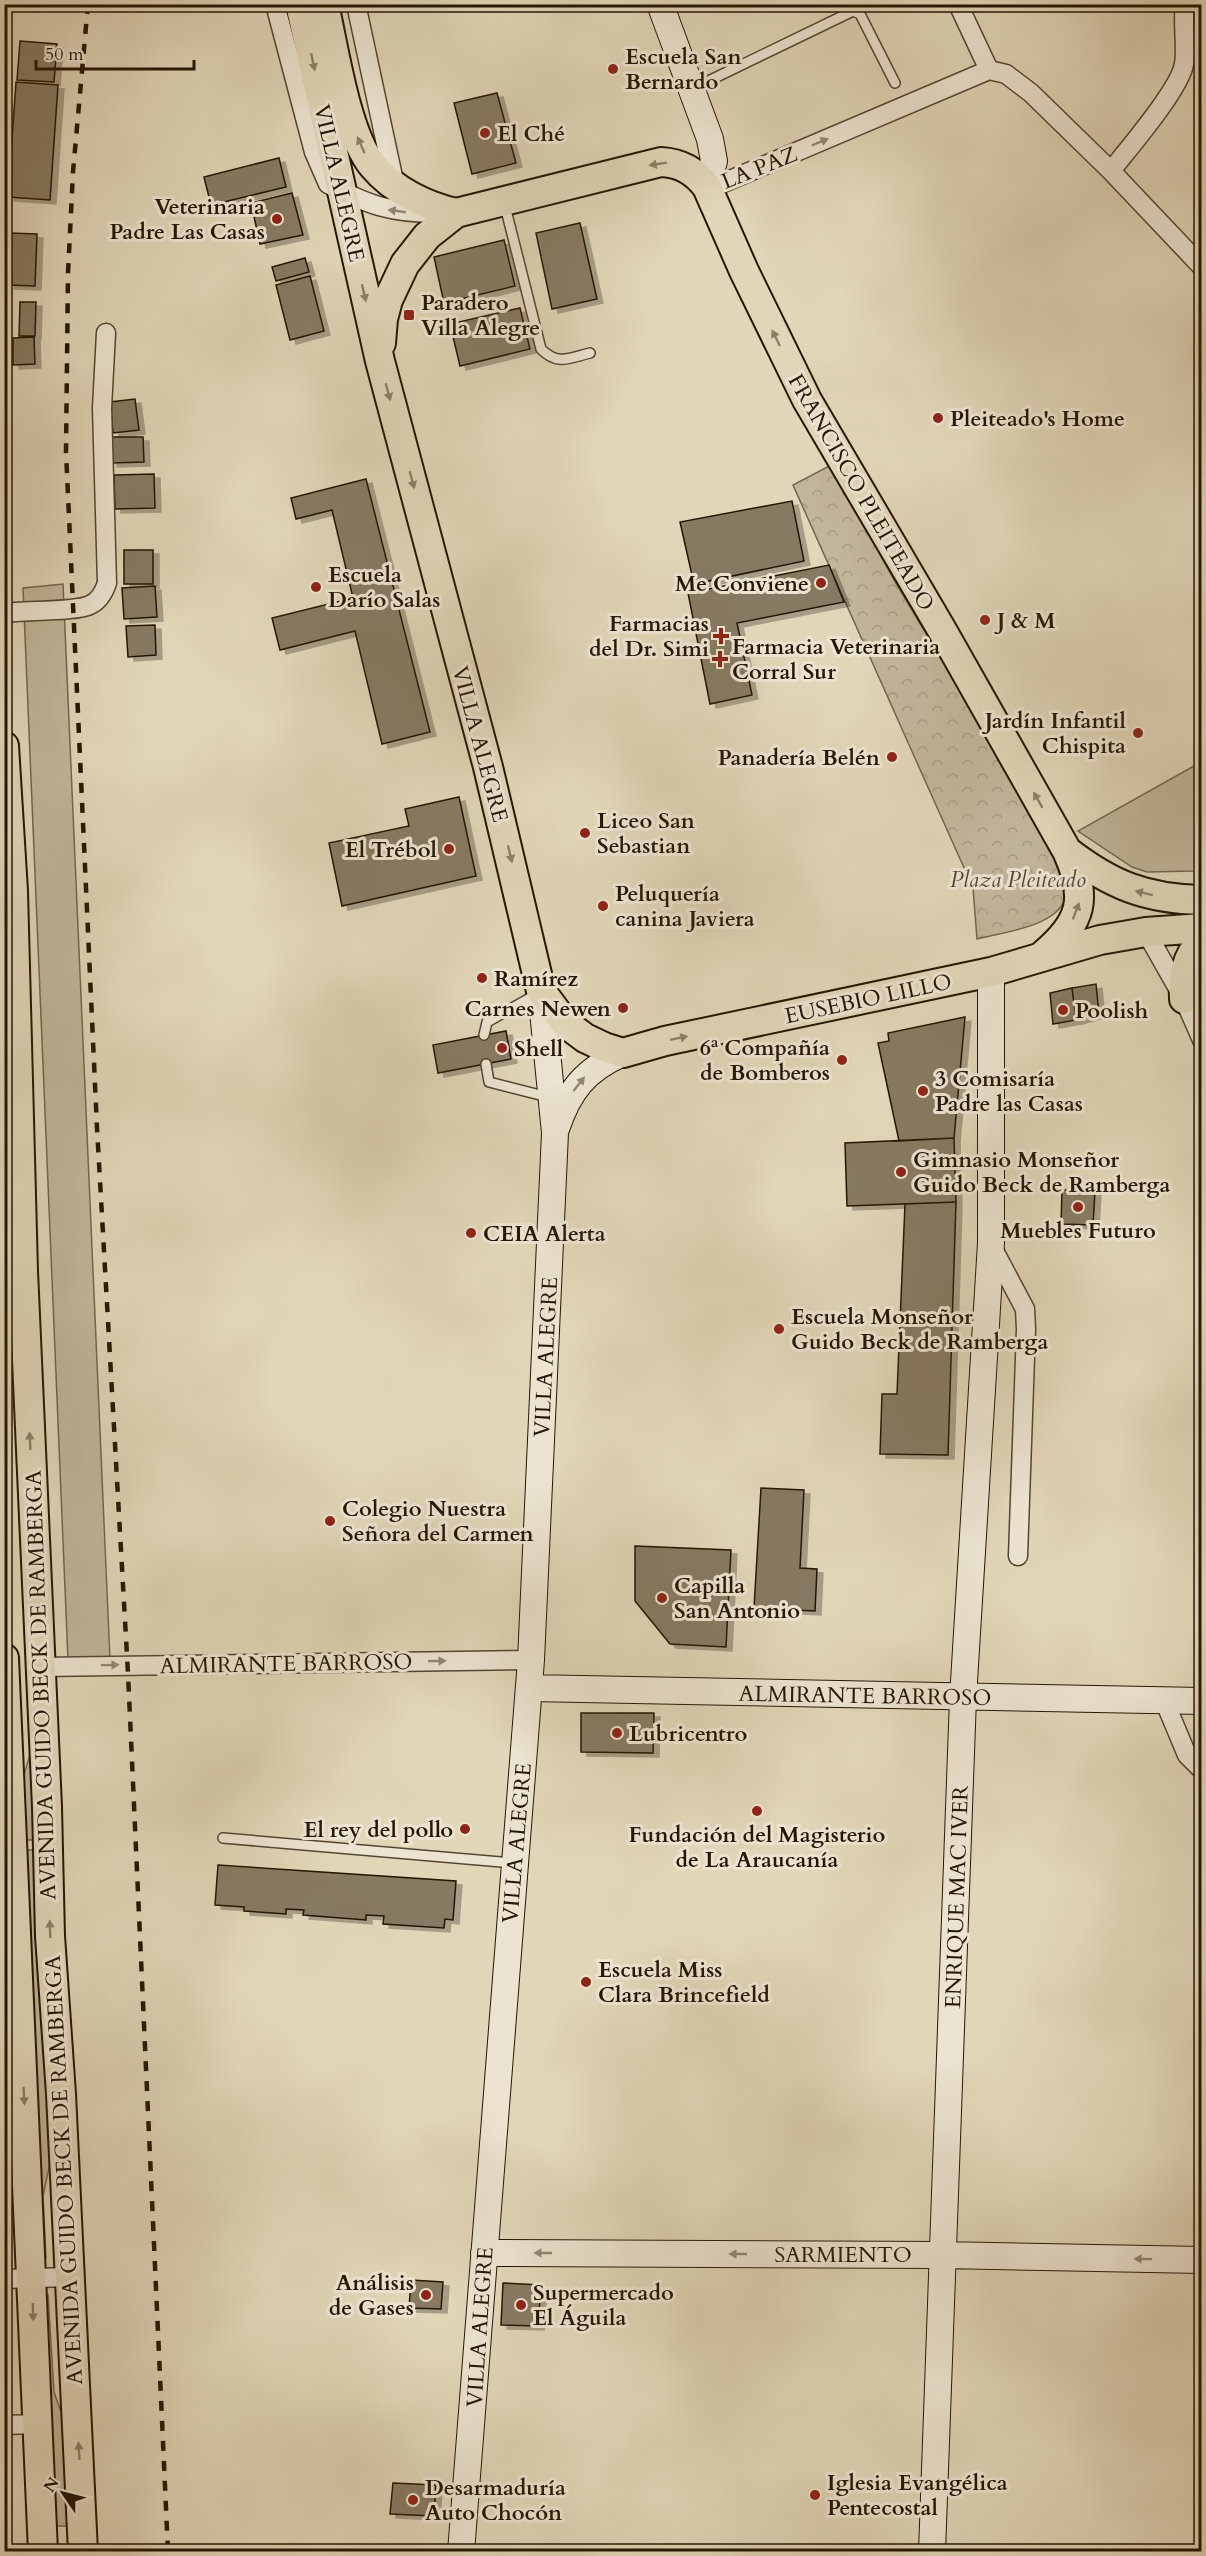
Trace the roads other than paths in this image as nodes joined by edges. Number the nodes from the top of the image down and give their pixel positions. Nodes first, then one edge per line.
1 (275, 4) edge
2 (300, 4) edge
3 (324, 4) edge
4 (356, 4) edge
5 (660, 4) edge
6 (1185, 4) edge
7 (959, 5) edge
8 (989, 70) junction
9 (895, 83) dead end
10 (692, 89) junction
11 (1111, 171) junction
12 (395, 186) junction
13 (707, 187) junction
14 (341, 191) junction
15 (504, 202) junction
16 (456, 213) junction
17 (1202, 267) edge
18 (106, 333) dead end
19 (590, 353) dead end
20 (380, 361) junction
21 (4, 613) edge
22 (4, 746) edge
23 (1067, 851) junction
24 (9, 891) edge
25 (1202, 900) edge
26 (1202, 928) edge
27 (1146, 932) junction
28 (1202, 941) edge
29 (1041, 956) junction
30 (991, 972) junction
31 (541, 992) junction
32 (1184, 999) junction
33 (484, 1035) dead end
34 (1202, 1040) edge
35 (623, 1053) junction
36 (486, 1064) dead end
37 (550, 1098) junction
38 (555, 1132) junction
39 (991, 1243) junction
40 (1018, 1556) dead end
41 (4, 1637) edge
42 (4, 1658) edge
43 (531, 1660) junction
44 (41, 1667) junction
45 (5, 1676) edge
46 (529, 1688) junction
47 (963, 1698) junction
48 (1164, 1701) junction
49 (1202, 1701) edge
50 (7, 1704) junction
51 (1202, 1770) edge
52 (8, 1808) edge
53 (223, 1838) dead end
54 (515, 1863) junction
55 (484, 2253) junction
56 (943, 2255) junction
57 (1202, 2260) edge
58 (69, 2277) junction
59 (18, 2278) edge
60 (37, 2424) junction
61 (4, 2425) edge
62 (43, 2552) edge
63 (83, 2552) edge
64 (461, 2552) edge
65 (932, 2552) edge

1 - 14 street
2 -> 14 main road, VILLA ALEGRE
12 -> 3 main road, VILLA ALEGRE
4 - 12 street
5 - 10 main road
6 - 11 street
7 - 8 street
8 - 11 street
13 -> 8 street, LA PAZ
9 - 10 lane
10 - 13 main road
11 - 17 street
12 - 16 main road, VILLA ALEGRE
13 -> 15 main road, LA PAZ
23 -> 13 main road, FRANCISCO PLEITEADO
16 -> 14 street
14 -> 20 main road, VILLA ALEGRE
15 - 16 main road, LA PAZ
15 - 19 lane
16 - 20 main road, VILLA ALEGRE
18 - 21 street
20 -> 31 main road, VILLA ALEGRE
22 - 24 main road, AVENIDA GUIDO BECK DE RAMBERGA
25 -> 23 main road
29 -> 23 main road, FRANCISCO PLEITEADO
44 -> 24 main road, AVENIDA GUIDO BECK DE RAMBERGA
26 - 27 main road, EUSEBIO LILLO
27 - 29 main road, EUSEBIO LILLO
27 - 32 street
28 - 32 main road
29 - 30 main road, EUSEBIO LILLO
35 -> 30 main road, EUSEBIO LILLO
30 - 39 main road, ENRIQUE MAC IVER
31 - 33 lane
31 - 35 main road
31 - 37 main road, VILLA ALEGRE
32 - 34 street
38 -> 35 main road, VILLA ALEGRE
36 - 37 lane
37 - 38 main road, VILLA ALEGRE
38 - 43 main road, VILLA ALEGRE
39 - 40 street, ENRIQUE MAC IVER
39 - 47 main road, ENRIQUE MAC IVER
41 - 44 main road
42 - 45 main road, AVENIDA GUIDO BECK DE RAMBERGA
44 -> 43 street, ALMIRANTE BARROSO
43 - 46 main road, VILLA ALEGRE
44 - 50 main road
58 -> 44 main road, AVENIDA GUIDO BECK DE RAMBERGA
45 - 50 main road, AVENIDA GUIDO BECK DE RAMBERGA
46 - 47 main road, ALMIRANTE BARROSO
46 - 54 main road, VILLA ALEGRE
47 - 48 main road, ALMIRANTE BARROSO
47 - 56 main road, ENRIQUE MAC IVER
48 - 49 main road, ALMIRANTE BARROSO
48 - 51 street
50 - 52 main road, AVENIDA GUIDO BECK DE RAMBERGA
52 -> 59 main road, AVENIDA GUIDO BECK DE RAMBERGA
53 - 54 lane
54 - 55 main road, VILLA ALEGRE
56 -> 55 main road, SARMIENTO
55 - 64 main road, VILLA ALEGRE
57 -> 56 main road, SARMIENTO
56 - 65 main road, ENRIQUE MAC IVER
58 - 59 street
63 -> 58 main road, AVENIDA GUIDO BECK DE RAMBERGA
59 -> 60 main road, AVENIDA GUIDO BECK DE RAMBERGA
60 - 61 street
60 - 62 main road, AVENIDA GUIDO BECK DE RAMBERGA

